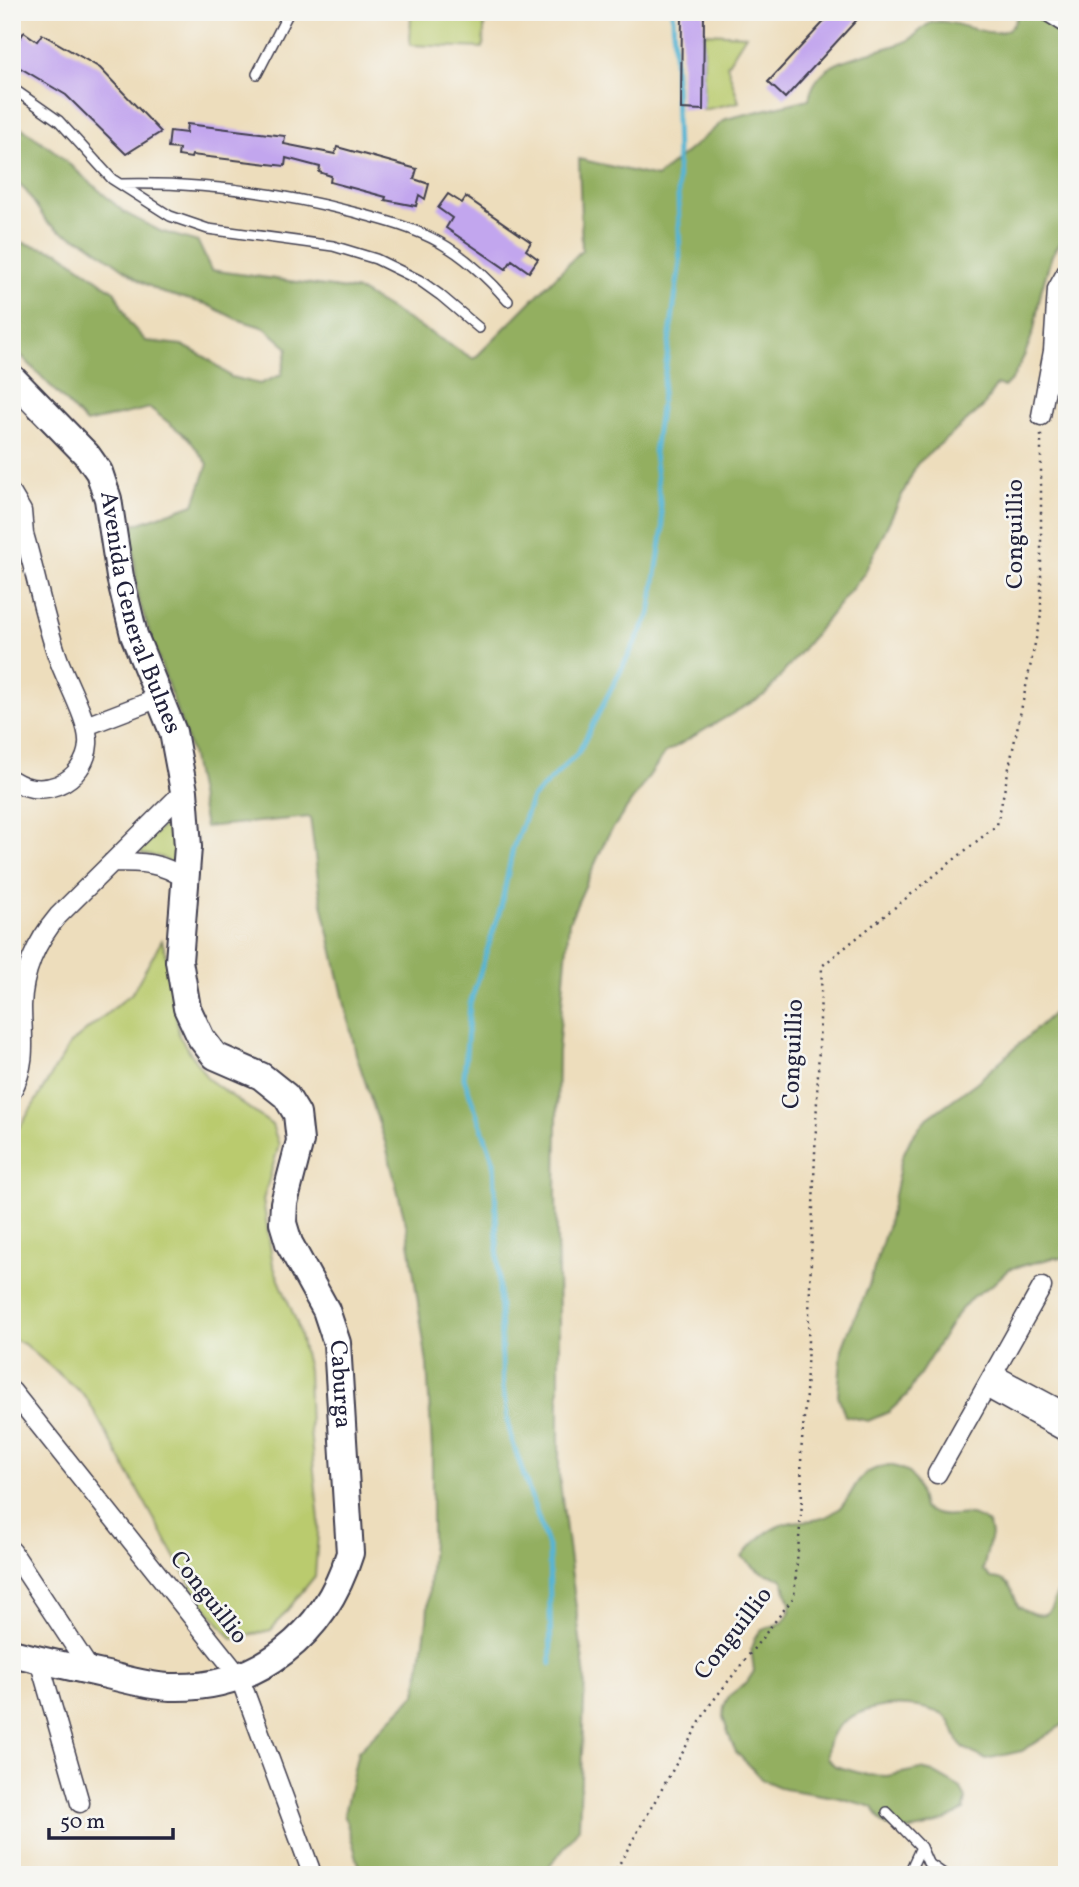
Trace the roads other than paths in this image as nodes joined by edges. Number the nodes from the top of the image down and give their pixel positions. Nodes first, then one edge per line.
1 (289, 12) edge
2 (1048, 12) edge
3 (1067, 24) edge
4 (257, 74) dead end
5 (12, 88) edge
6 (121, 184) junction
7 (1067, 271) edge
8 (508, 301) dead end
9 (479, 328) dead end
10 (12, 378) edge
11 (1041, 416) road end
12 (12, 494) edge
13 (18, 527) edge
14 (159, 698) junction
15 (86, 726) junction
16 (12, 780) edge
17 (184, 791) junction
18 (113, 862) junction
19 (185, 879) junction
20 (12, 1091) edge
21 (1042, 1287) dead end
22 (990, 1381) junction
23 (12, 1391) edge
24 (1067, 1413) edge
25 (1067, 1433) edge
26 (937, 1474) dead end
27 (12, 1551) edge
28 (12, 1653) edge
29 (39, 1660) junction
30 (90, 1671) junction
31 (239, 1676) junction
32 (80, 1803) dead end
33 (887, 1812) dead end
34 (921, 1847) junction
35 (310, 1868) dead end
36 (908, 1875) edge
37 (945, 1875) edge

1 - 4 lane
2 - 3 street
5 - 6 lane
6 - 8 lane
6 - 9 lane
7 - 11 street
10 - 14 street, Avenida General Bulnes
12 - 13 street
13 - 15 street
14 - 15 street
14 - 17 street, Avenida General Bulnes
15 - 16 street
17 - 18 street
17 - 19 street, Avenida General Bulnes
18 - 19 street
18 - 20 street
19 - 31 street, Caburga
21 - 22 street
22 - 24 street
22 - 25 street
22 - 26 street
23 - 31 street, Conguillio
27 - 30 street
28 - 29 street, Caburga
29 - 30 street, Caburga
29 - 32 street
30 - 31 street, Caburga
31 - 35 street, Conguillio
33 - 34 lane
34 - 36 lane
34 - 37 lane

